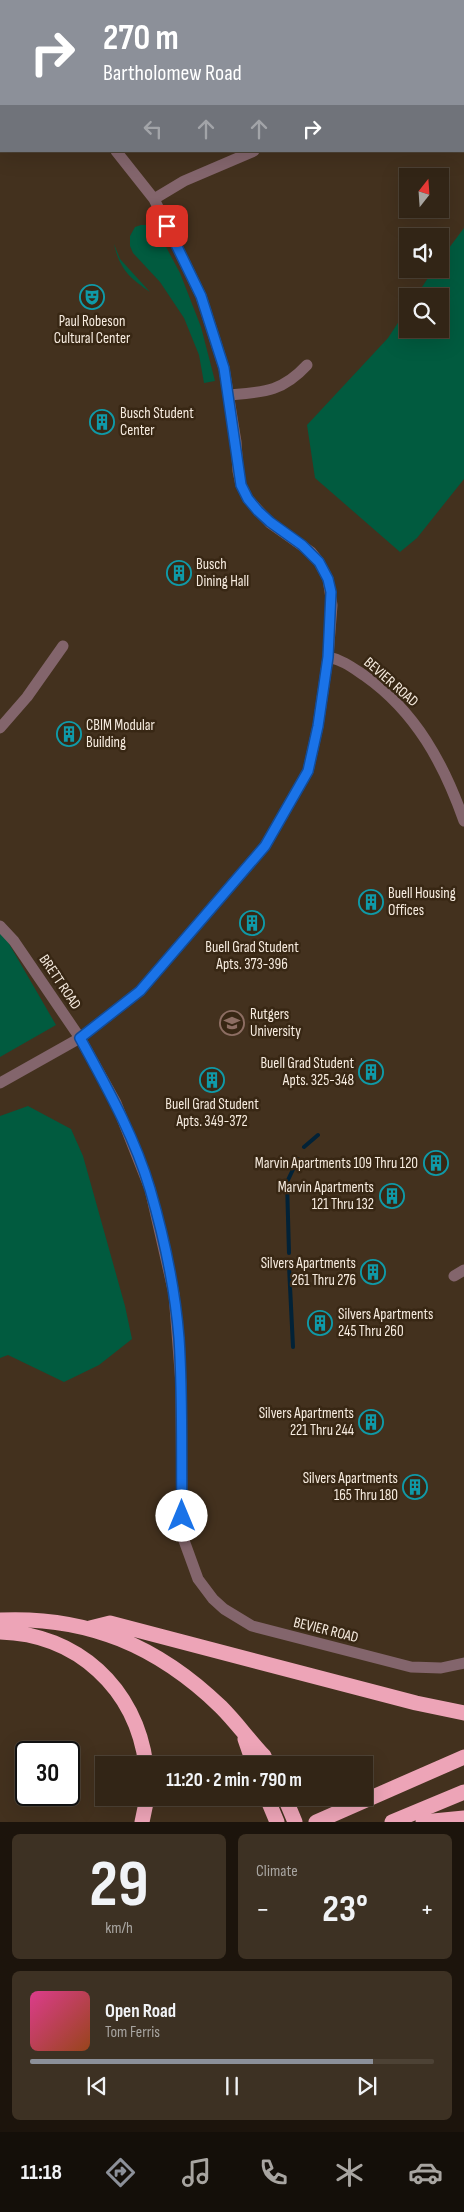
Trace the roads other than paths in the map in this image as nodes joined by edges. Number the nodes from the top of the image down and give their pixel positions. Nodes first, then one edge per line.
1 (117, 152) edge
2 (252, 152) edge
3 (154, 199) junction
4 (307, 365) dead end
5 (229, 395) junction
6 (62, 646) dead end
7 (328, 657) junction
8 (0, 728) edge
9 (464, 822) edge
10 (0, 926) edge
11 (80, 1038) junction
12 (0, 1083) edge
13 (198, 1579) joint
14 (0, 1620) edge
15 (90, 1628) junction
16 (0, 1632) edge
17 (464, 1663) edge
18 (464, 1713) edge
19 (243, 1733) junction
20 (144, 1756) edge
21 (251, 1756) edge
22 (264, 1756) edge
23 (464, 1756) edge
24 (464, 1792) edge
25 (145, 1806) edge
26 (270, 1806) edge
27 (288, 1806) edge
28 (464, 1818) edge
29 (142, 1822) edge
30 (277, 1822) edge
31 (295, 1822) edge
32 (316, 1822) edge
33 (392, 1822) edge
34 (423, 1822) edge

1 - 3 street
2 - 3 street
3 - 5 street
4 - 5 street
5 - 7 street
6 - 8 street
7 - 9 street, BEVIER ROAD
7 - 11 street
10 - 11 street, BRETT ROAD
11 - 12 street
11 - 13 street, BRETT ROAD
13 - 17 street, BEVIER ROAD
14 - 15 highway
15 - 18 highway
15 - 19 highway
16 - 20 highway
19 - 21 highway
19 - 22 highway
23 - 32 highway
24 - 33 highway
25 - 29 highway
26 - 30 highway
27 - 31 highway
28 - 34 highway

